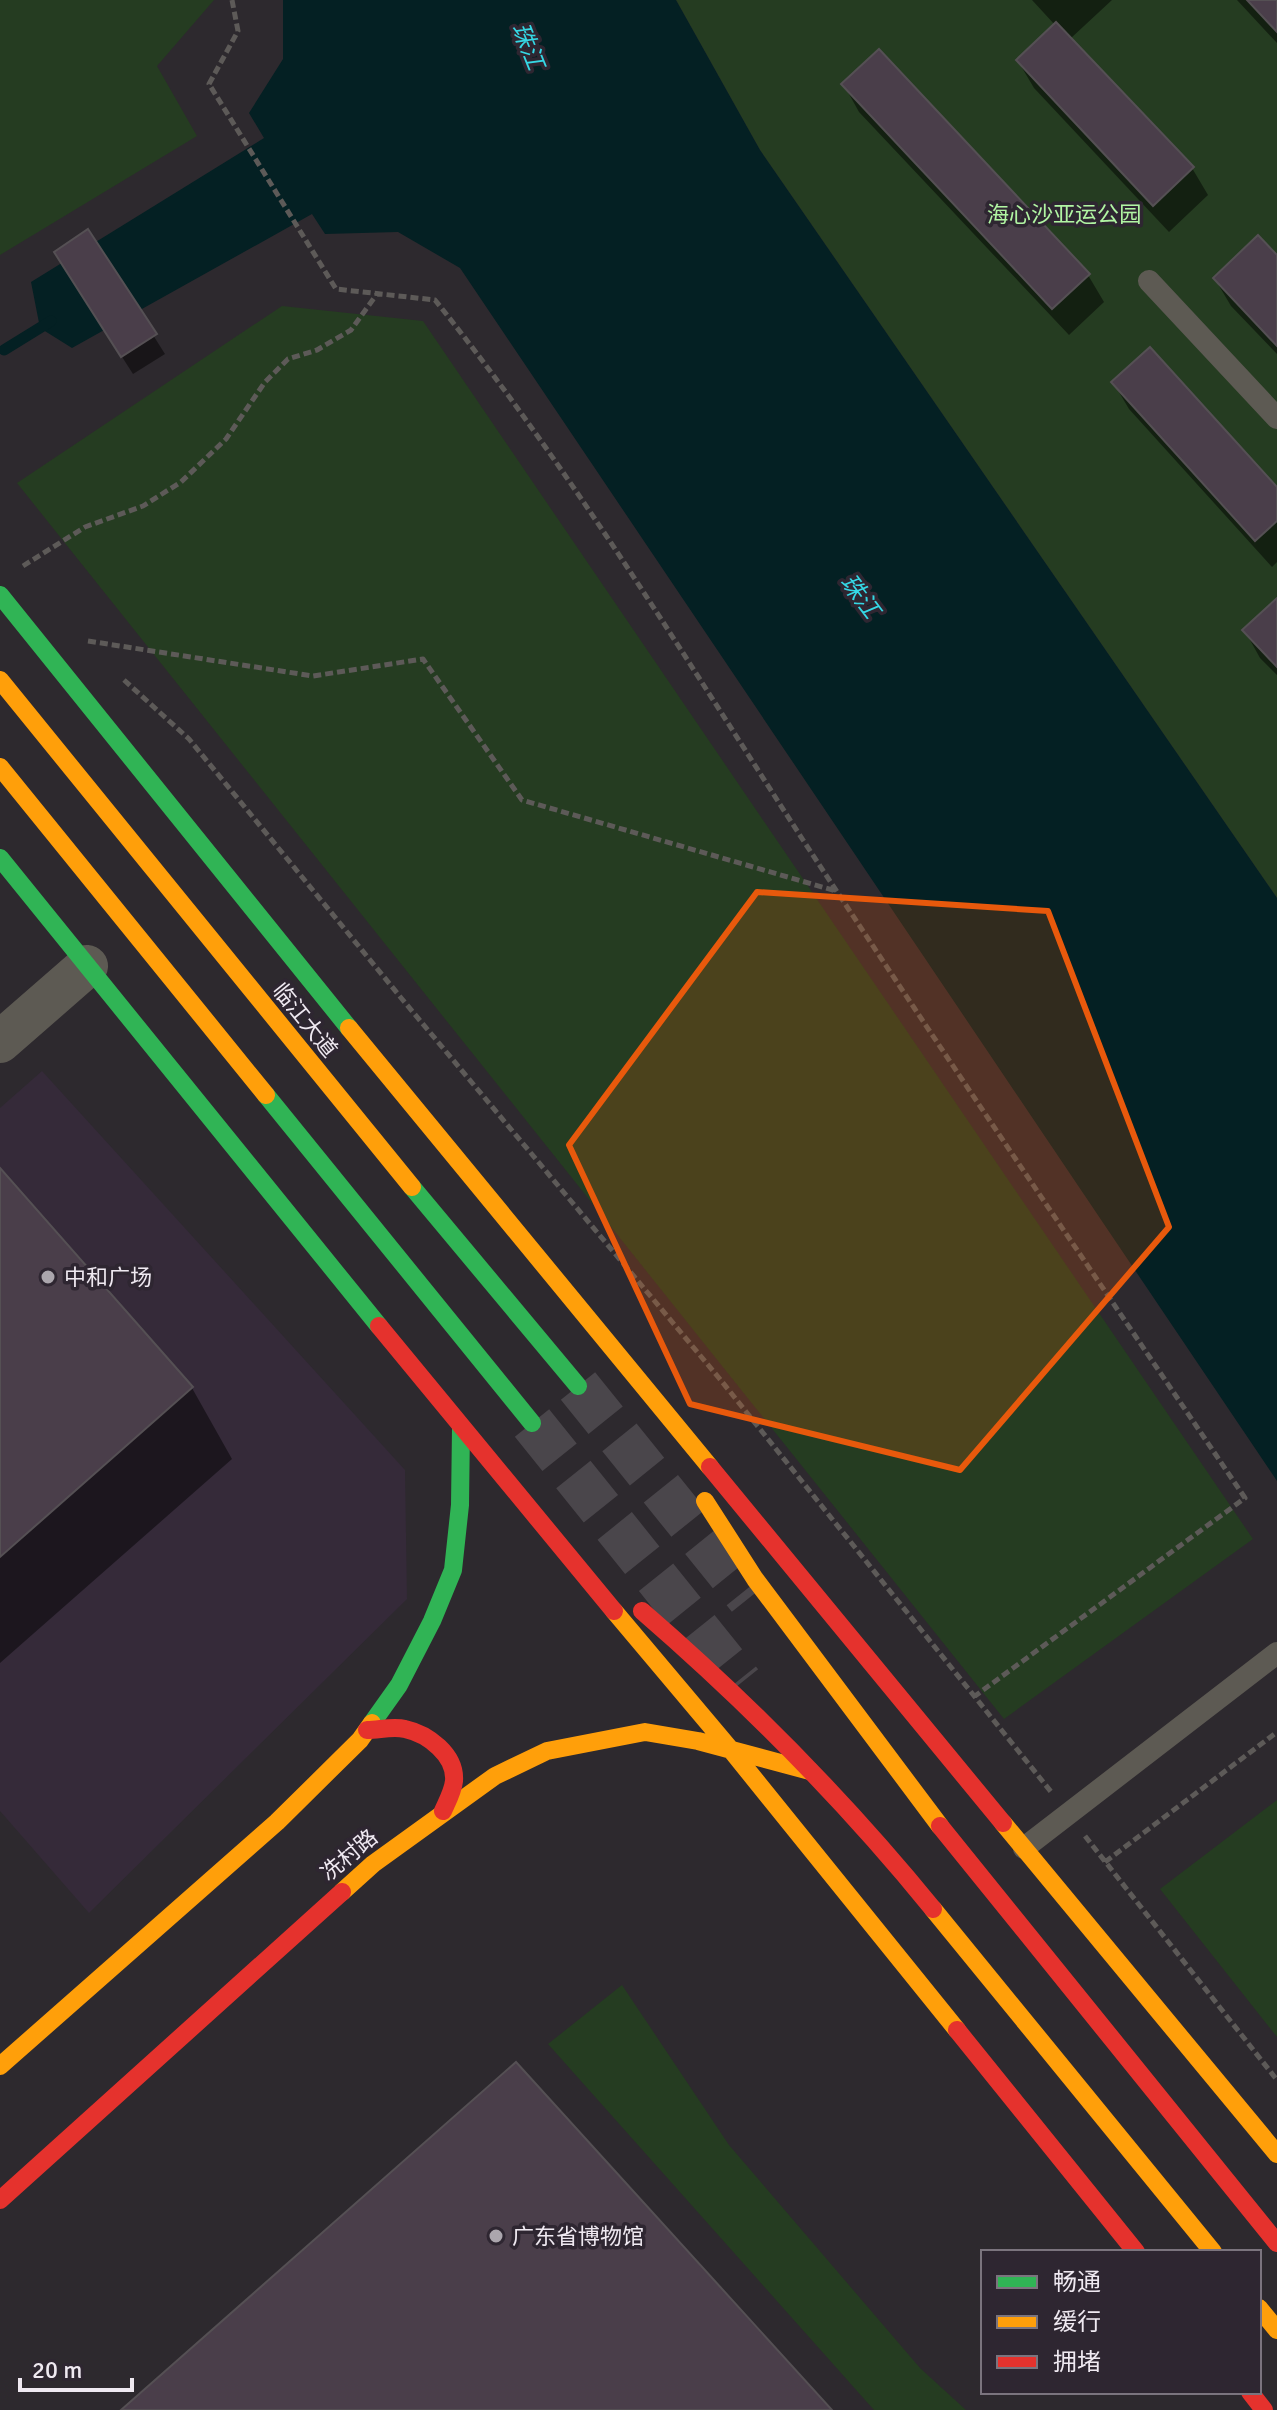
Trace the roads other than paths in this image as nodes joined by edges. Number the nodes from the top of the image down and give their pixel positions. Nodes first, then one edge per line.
1 (1149, 281) dead end
2 (1277, 418) edge
3 (0, 595) edge
4 (0, 680) edge
5 (0, 767) edge
6 (0, 858) edge
7 (87, 966) junction
8 (0, 1042) edge
9 (621, 1358) junction
10 (578, 1386) tunnel mouth
11 (532, 1423) tunnel mouth
12 (461, 1428) junction
13 (683, 1464) dead end
14 (697, 1488) dead end
15 (562, 1547) junction
16 (1277, 1653) edge
17 (367, 1730) junction
18 (731, 1750) junction
19 (810, 1771) junction
20 (443, 1811) junction
21 (1024, 1848) junction
22 (0, 2066) edge
23 (1277, 2154) edge
24 (0, 2200) edge
25 (1277, 2243) edge
26 (1134, 2250) edge
27 (1211, 2250) edge
28 (1261, 2310) edge
29 (1277, 2330) edge
30 (1252, 2394) edge
31 (1264, 2410) edge

1 - 2 lane
3 - 9 main road
4 - 10 main road, 临江大道
5 - 11 main road
6 - 7 main road
7 - 8 street
7 - 12 main road
9 - 13 main road
9 - 21 main road
12 - 15 main road
12 - 17 main road
14 - 25 main road
15 - 18 main road
15 - 19 main road
16 - 21 lane
17 - 20 main road
17 - 22 main road
18 - 19 main road, 冼村路
18 - 20 main road, 冼村路
18 - 26 main road
19 - 27 main road
20 - 24 main road, 冼村路
21 - 23 main road
28 - 29 main road
30 - 31 main road

